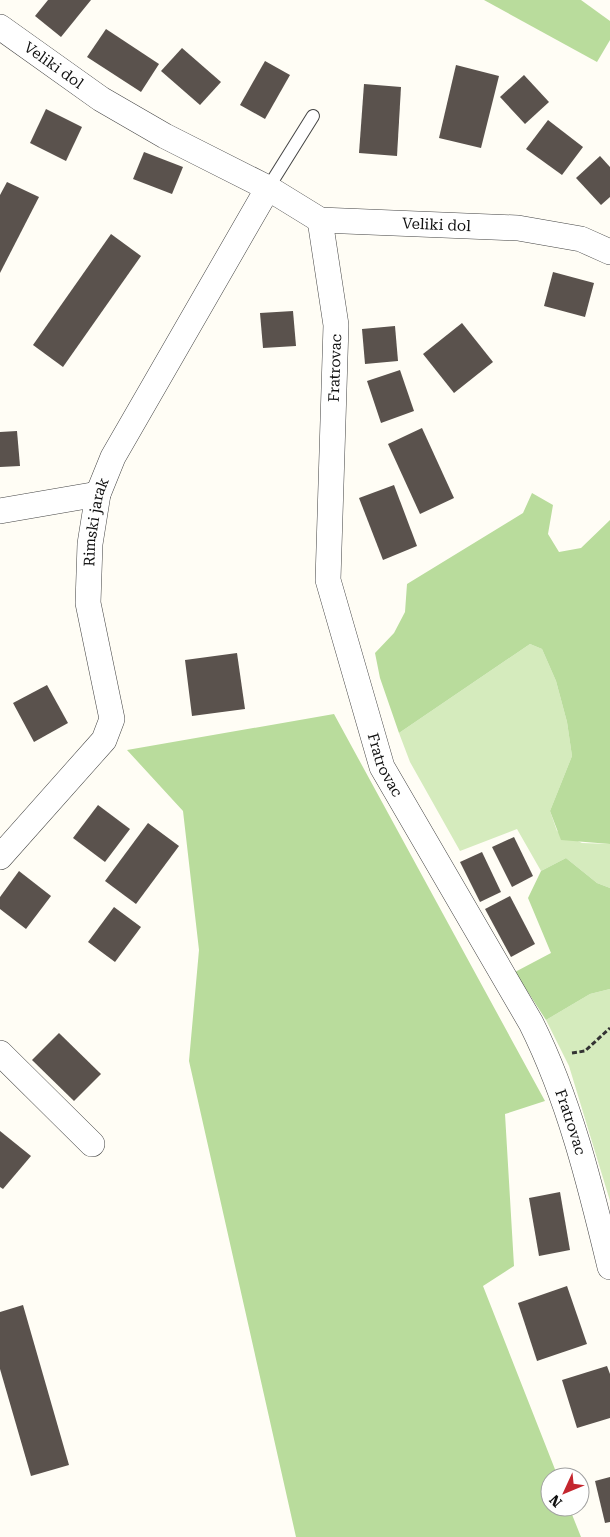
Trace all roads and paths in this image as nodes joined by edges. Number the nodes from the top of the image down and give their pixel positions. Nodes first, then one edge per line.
1 (0, 27) edge
2 (314, 116) dead end
3 (268, 188) junction
4 (320, 220) junction
5 (610, 252) edge
6 (98, 494) junction
7 (0, 511) edge
8 (0, 857) edge
9 (610, 1028) edge
10 (0, 1053) edge
11 (548, 1057) junction
12 (92, 1144) dead end
13 (610, 1267) edge

1 - 3 street, Veliki dol
2 - 3 lane
3 - 4 street, Veliki dol
3 - 6 street, Rimski jarak
4 - 5 street, Veliki dol
4 - 11 street, Fratrovac
6 - 7 street
6 - 8 street, Rimski jarak
9 - 11 path
10 - 12 street
11 - 13 street, Fratrovac

